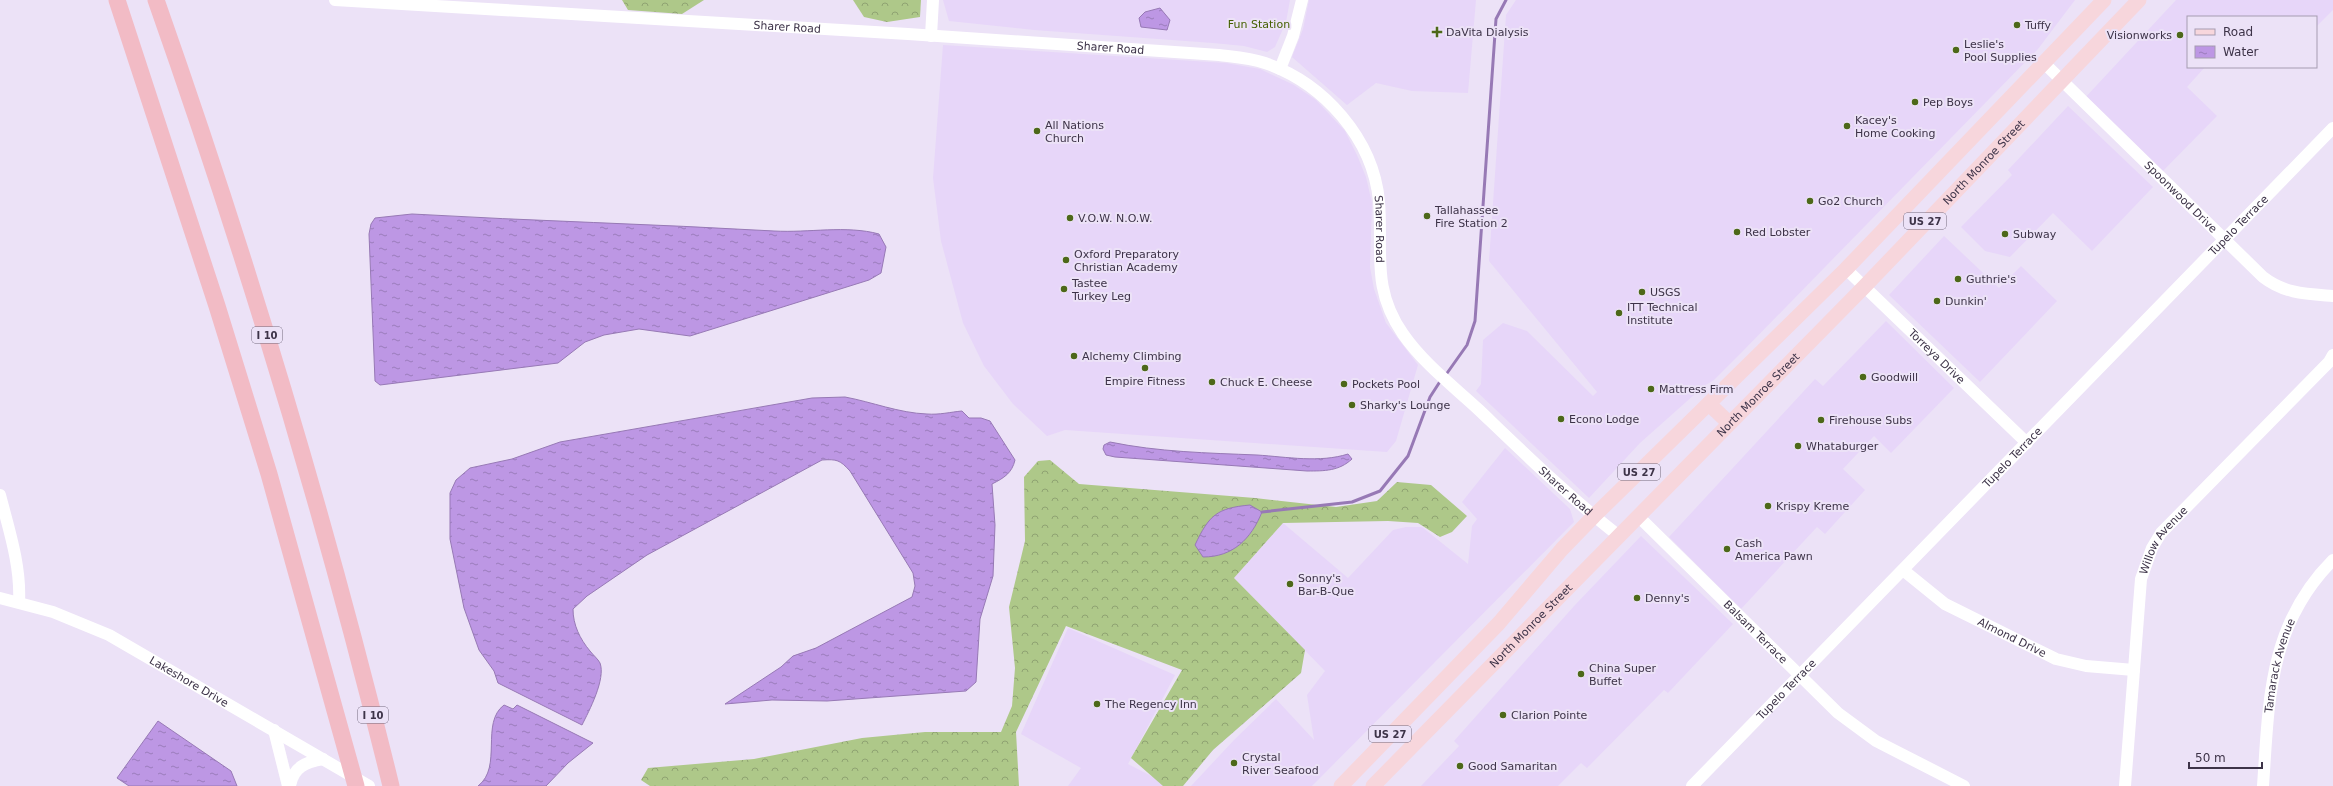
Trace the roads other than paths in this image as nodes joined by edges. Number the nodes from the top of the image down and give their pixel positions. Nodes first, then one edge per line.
1 (117, 0) edge
2 (156, 0) edge
3 (335, 0) edge
4 (933, 0) edge
5 (1302, 0) edge
6 (2092, 0) edge
7 (2104, 0) edge
8 (2139, 0) edge
9 (2080, 25) junction
10 (931, 36) junction
11 (2045, 64) junction
12 (1280, 69) junction
13 (2061, 80) junction
14 (2333, 128) edge
15 (1948, 164) junction
16 (1966, 180) junction
17 (2226, 240) junction
18 (1846, 269) junction
19 (1864, 287) junction
20 (2333, 296) edge
21 (2333, 355) edge
22 (1709, 404) junction
23 (1730, 422) junction
24 (2027, 443) junction
25 (0, 495) edge
26 (1594, 516) junction
27 (1638, 516) junction
28 (1619, 536) junction
29 (2333, 560) edge
30 (1903, 570) junction
31 (0, 598) edge
32 (19, 602) junction
33 (1479, 643) junction
34 (1462, 661) junction
35 (1496, 661) junction
36 (2134, 670) junction
37 (1800, 675) junction
38 (1476, 681) junction
39 (274, 730) junction
40 (323, 759) junction
41 (1358, 767) junction
42 (1344, 785) edge
43 (289, 786) edge
44 (356, 786) edge
45 (369, 786) edge
46 (391, 786) edge
47 (1373, 786) edge
48 (1692, 786) edge
49 (1964, 786) edge
50 (2125, 786) edge
51 (2263, 786) edge

1 - 44 highway
2 - 46 highway, I 10
3 - 10 street, Sharer Road
4 - 10 street
5 - 12 street
6 - 9 street
7 - 9 main road, US 27
8 - 13 main road, North Monroe Street / US 27
9 - 11 main road, US 27
10 - 12 street, Sharer Road
11 - 13 street, Spoonwood Drive
11 - 15 main road, US 27
12 - 26 street, Sharer Road
13 - 16 main road, North Monroe Street / US 27
13 - 17 street, Spoonwood Drive
14 - 17 street, Tupelo Terrace
15 - 16 main road
15 - 18 main road, US 27
16 - 19 main road, North Monroe Street / US 27
17 - 20 street, Spoonwood Drive
17 - 24 street, Tupelo Terrace
18 - 19 street, Torreya Drive
18 - 22 main road, US 27
19 - 23 main road, North Monroe Street / US 27
19 - 24 street, Torreya Drive
21 - 36 street, Willow Avenue
22 - 23 main road
22 - 26 main road, US 27
23 - 27 main road, North Monroe Street / US 27
24 - 30 street, Tupelo Terrace
25 - 32 street
26 - 28 street, Sharer Road
26 - 33 main road, US 27
27 - 28 main road, North Monroe Street / US 27
27 - 37 street, Balsam Terrace
28 - 35 main road, North Monroe Street / US 27
29 - 51 street, Tamarack Avenue
30 - 36 street, Almond Drive
30 - 37 street, Tupelo Terrace
31 - 32 street, Lakeshore Drive
32 - 39 street, Lakeshore Drive
33 - 34 main road, US 27
33 - 35 main road
34 - 38 main road
34 - 41 main road, US 27
35 - 38 main road, North Monroe Street / US 27
36 - 50 street, Willow Avenue
37 - 48 street, Tupelo Terrace
37 - 49 street, Balsam Terrace
38 - 47 main road, North Monroe Street / US 27
39 - 40 street, Lakeshore Drive
39 - 43 street
40 - 43 street
40 - 45 street, Lakeshore Drive
41 - 42 main road, US 27
41 - 47 main road

